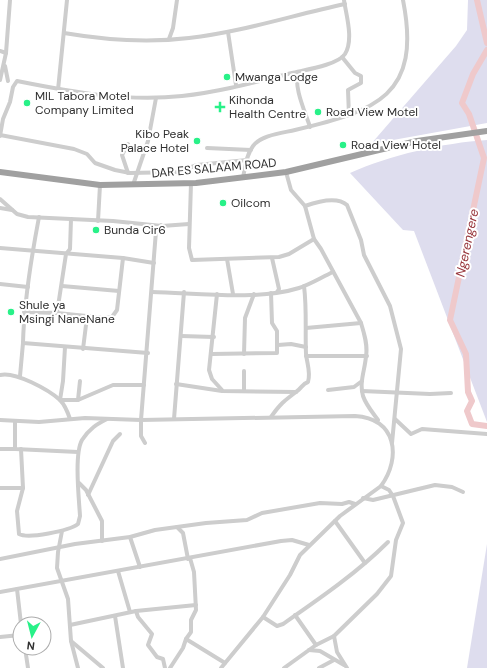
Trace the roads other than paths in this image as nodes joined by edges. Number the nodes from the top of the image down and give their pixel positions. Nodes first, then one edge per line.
1 (10, 0) edge
2 (67, 0) edge
3 (177, 0) edge
4 (403, 0) edge
5 (344, 2) edge
6 (228, 32) junction
7 (64, 34) junction
8 (169, 39) junction
9 (0, 51) edge
10 (5, 55) junction
11 (342, 57) junction
12 (299, 72) junction
13 (0, 80) edge
14 (8, 81) junction
15 (14, 85) junction
16 (236, 85) junction
17 (58, 90) junction
18 (156, 98) junction
19 (349, 116) junction
20 (310, 127) junction
21 (487, 131) edge
22 (0, 135) edge
23 (128, 144) dead end
24 (207, 148) dead end
25 (250, 150) junction
26 (247, 160) junction
27 (0, 172) edge
28 (286, 172) junction
29 (128, 173) junction
30 (137, 173) junction
31 (243, 178) junction
32 (190, 183) junction
33 (100, 185) junction
34 (133, 185) junction
35 (0, 199) edge
36 (305, 206) junction
37 (0, 208) edge
38 (12, 210) junction
39 (39, 217) junction
40 (71, 220) junction
41 (98, 221) junction
42 (189, 224) junction
43 (161, 225) junction
44 (314, 239) junction
45 (0, 248) edge
46 (32, 252) junction
47 (66, 254) junction
48 (123, 258) junction
49 (272, 258) junction
50 (227, 259) junction
51 (154, 263) junction
52 (333, 272) junction
53 (0, 284) edge
54 (62, 286) junction
55 (304, 286) junction
56 (28, 287) junction
57 (119, 291) junction
58 (152, 292) junction
59 (184, 292) junction
60 (277, 292) junction
61 (271, 293) junction
62 (217, 294) junction
63 (233, 294) junction
64 (254, 294) junction
65 (24, 312) junction
66 (57, 313) junction
67 (87, 317) junction
68 (360, 323) junction
69 (306, 328) junction
70 (181, 336) junction
71 (214, 337) junction
72 (23, 343) junction
73 (278, 345) junction
74 (65, 346) junction
75 (306, 347) junction
76 (83, 349) junction
77 (148, 353) junction
78 (212, 354) junction
79 (244, 354) junction
80 (306, 356) junction
81 (366, 356) junction
82 (244, 371) dead end
83 (0, 375) edge
84 (20, 376) junction
85 (80, 381) dead end
86 (362, 381) junction
87 (176, 384) junction
88 (144, 385) junction
89 (328, 390) dead end
90 (222, 391) junction
91 (244, 391) junction
92 (362, 391) junction
93 (296, 392) junction
94 (398, 392) junction
95 (451, 394) dead end
96 (60, 400) junction
97 (78, 400) junction
98 (271, 417) junction
99 (109, 418) junction
100 (174, 418) junction
101 (395, 419) junction
102 (0, 420) edge
103 (70, 420) junction
104 (141, 420) junction
105 (15, 421) junction
106 (378, 421) junction
107 (120, 434) dead end
108 (487, 434) edge
109 (145, 443) dead end
110 (392, 444) junction
111 (0, 449) edge
112 (15, 449) junction
113 (21, 450) junction
114 (78, 452) junction
115 (79, 482) junction
116 (381, 486) junction
117 (0, 488) edge
118 (23, 488) junction
119 (463, 492) dead end
120 (88, 495) junction
121 (393, 496) junction
122 (363, 498) junction
123 (355, 504) junction
124 (334, 521) junction
125 (177, 527) junction
126 (62, 531) junction
127 (130, 537) junction
128 (102, 541) junction
129 (388, 542) dead end
130 (309, 545) junction
131 (59, 547) junction
132 (189, 558) junction
133 (0, 559) edge
134 (365, 563) junction
135 (140, 567) junction
136 (118, 571) junction
137 (63, 581) junction
138 (17, 589) junction
139 (0, 592) edge
140 (196, 605) junction
141 (136, 611) junction
142 (130, 612) junction
143 (295, 615) junction
144 (20, 616) edge
145 (115, 616) junction
146 (263, 617) junction
147 (70, 624) junction
148 (12, 636) edge
149 (334, 636) junction
150 (0, 637) edge
151 (186, 639) junction
152 (71, 641) junction
153 (316, 645) junction
154 (308, 650) junction
155 (26, 656) edge
156 (334, 660) junction
157 (225, 663) junction
158 (346, 667) edge
159 (28, 668) edge
160 (78, 668) edge
161 (103, 668) edge
162 (123, 668) edge
163 (165, 668) edge
164 (170, 668) edge
165 (221, 668) edge
166 (284, 668) edge
167 (319, 668) edge

1 - 10 street
2 - 7 street
3 - 8 street
4 - 19 street
5 - 6 street
5 - 11 street
6 - 8 street
6 - 16 street
7 - 8 street
7 - 17 street
9 - 10 street
10 - 13 street
10 - 14 street
11 - 12 street
11 - 19 street
12 - 16 street
12 - 20 street
13 - 14 street
14 - 15 street
15 - 17 street
15 - 22 street
16 - 18 street
17 - 18 street
18 - 30 street
19 - 20 street
20 - 25 street
21 - 28 highway, DAR ES SALAAM ROAD
22 - 29 street
23 - 29 street
24 - 25 street
25 - 26 street
26 - 30 street
26 - 31 street
27 - 33 highway, DAR ES SALAAM ROAD
28 - 31 highway, DAR ES SALAAM ROAD
28 - 36 street
29 - 30 street
30 - 34 street
31 - 32 highway, DAR ES SALAAM ROAD
32 - 34 highway, DAR ES SALAAM ROAD
32 - 42 street
33 - 34 highway, DAR ES SALAAM ROAD
33 - 41 street
35 - 38 street
36 - 44 street
36 - 94 street
37 - 38 street
38 - 39 street
39 - 40 street
39 - 46 street
40 - 41 street
40 - 47 street
41 - 43 street
42 - 43 street
42 - 50 street
43 - 51 street
44 - 49 street
44 - 52 street
45 - 46 street
46 - 47 street
46 - 56 street
47 - 48 street
47 - 54 street
48 - 51 street
48 - 57 street
49 - 50 street
49 - 60 street
50 - 63 street
51 - 58 street
52 - 55 street
52 - 68 street
53 - 56 street
54 - 57 street
54 - 66 street
55 - 60 street
55 - 69 street
56 - 65 street
57 - 67 street
58 - 59 street
58 - 77 street
59 - 62 street
59 - 70 street
60 - 61 street
61 - 64 street
61 - 73 street
62 - 63 street
62 - 71 street
63 - 64 street
64 - 79 street
65 - 66 street
65 - 72 street
66 - 67 street
67 - 76 street
68 - 69 street
68 - 81 street
69 - 75 street
70 - 71 street
70 - 87 street
71 - 78 street
72 - 74 street
72 - 84 street
73 - 75 street
73 - 79 street
74 - 76 street
74 - 96 street
75 - 80 street
76 - 77 street
77 - 88 street
78 - 79 street
78 - 90 street
80 - 81 street
80 - 93 street
81 - 86 street
82 - 91 street
83 - 84 street
84 - 96 street
85 - 97 street
86 - 89 street
86 - 92 street
87 - 90 street
87 - 100 street
88 - 97 street
88 - 104 street
90 - 91 street
91 - 93 street
92 - 94 street
92 - 106 street
93 - 98 street
94 - 95 street
94 - 101 street
96 - 97 street
96 - 103 street
98 - 100 street
98 - 106 street
99 - 103 street
99 - 104 street
99 - 114 street
100 - 104 street
101 - 108 street
101 - 110 street
102 - 105 street
103 - 105 street
104 - 109 street
105 - 112 street
106 - 110 street
107 - 120 street
110 - 116 street
111 - 112 street
112 - 113 street
113 - 114 street
113 - 118 street
114 - 115 street
115 - 120 street
115 - 126 street
116 - 121 street
116 - 122 street
117 - 118 street
118 - 126 street
119 - 121 street
120 - 128 street
121 - 122 street
121 - 149 street
122 - 123 street
123 - 124 street
123 - 125 street
124 - 130 street
124 - 134 street
125 - 127 street
125 - 132 street
126 - 131 street
127 - 128 street
127 - 135 street
128 - 131 street
129 - 134 street
130 - 132 street
130 - 146 street
131 - 133 street
131 - 137 street
132 - 135 street
132 - 140 street
134 - 143 street
135 - 136 street
136 - 137 street
136 - 142 street
137 - 138 street
137 - 147 street
138 - 139 street
138 - 144 street
140 - 141 street
140 - 151 street
141 - 142 street
141 - 163 street
142 - 145 street
143 - 146 street
143 - 153 street
145 - 147 street
145 - 162 street
146 - 157 street
147 - 152 street
148 - 150 street
149 - 153 street
149 - 158 street
151 - 157 street
151 - 164 street
152 - 160 street
152 - 161 street
153 - 154 street
154 - 156 street
154 - 166 street
155 - 159 street
156 - 158 street
156 - 167 street
157 - 165 street

